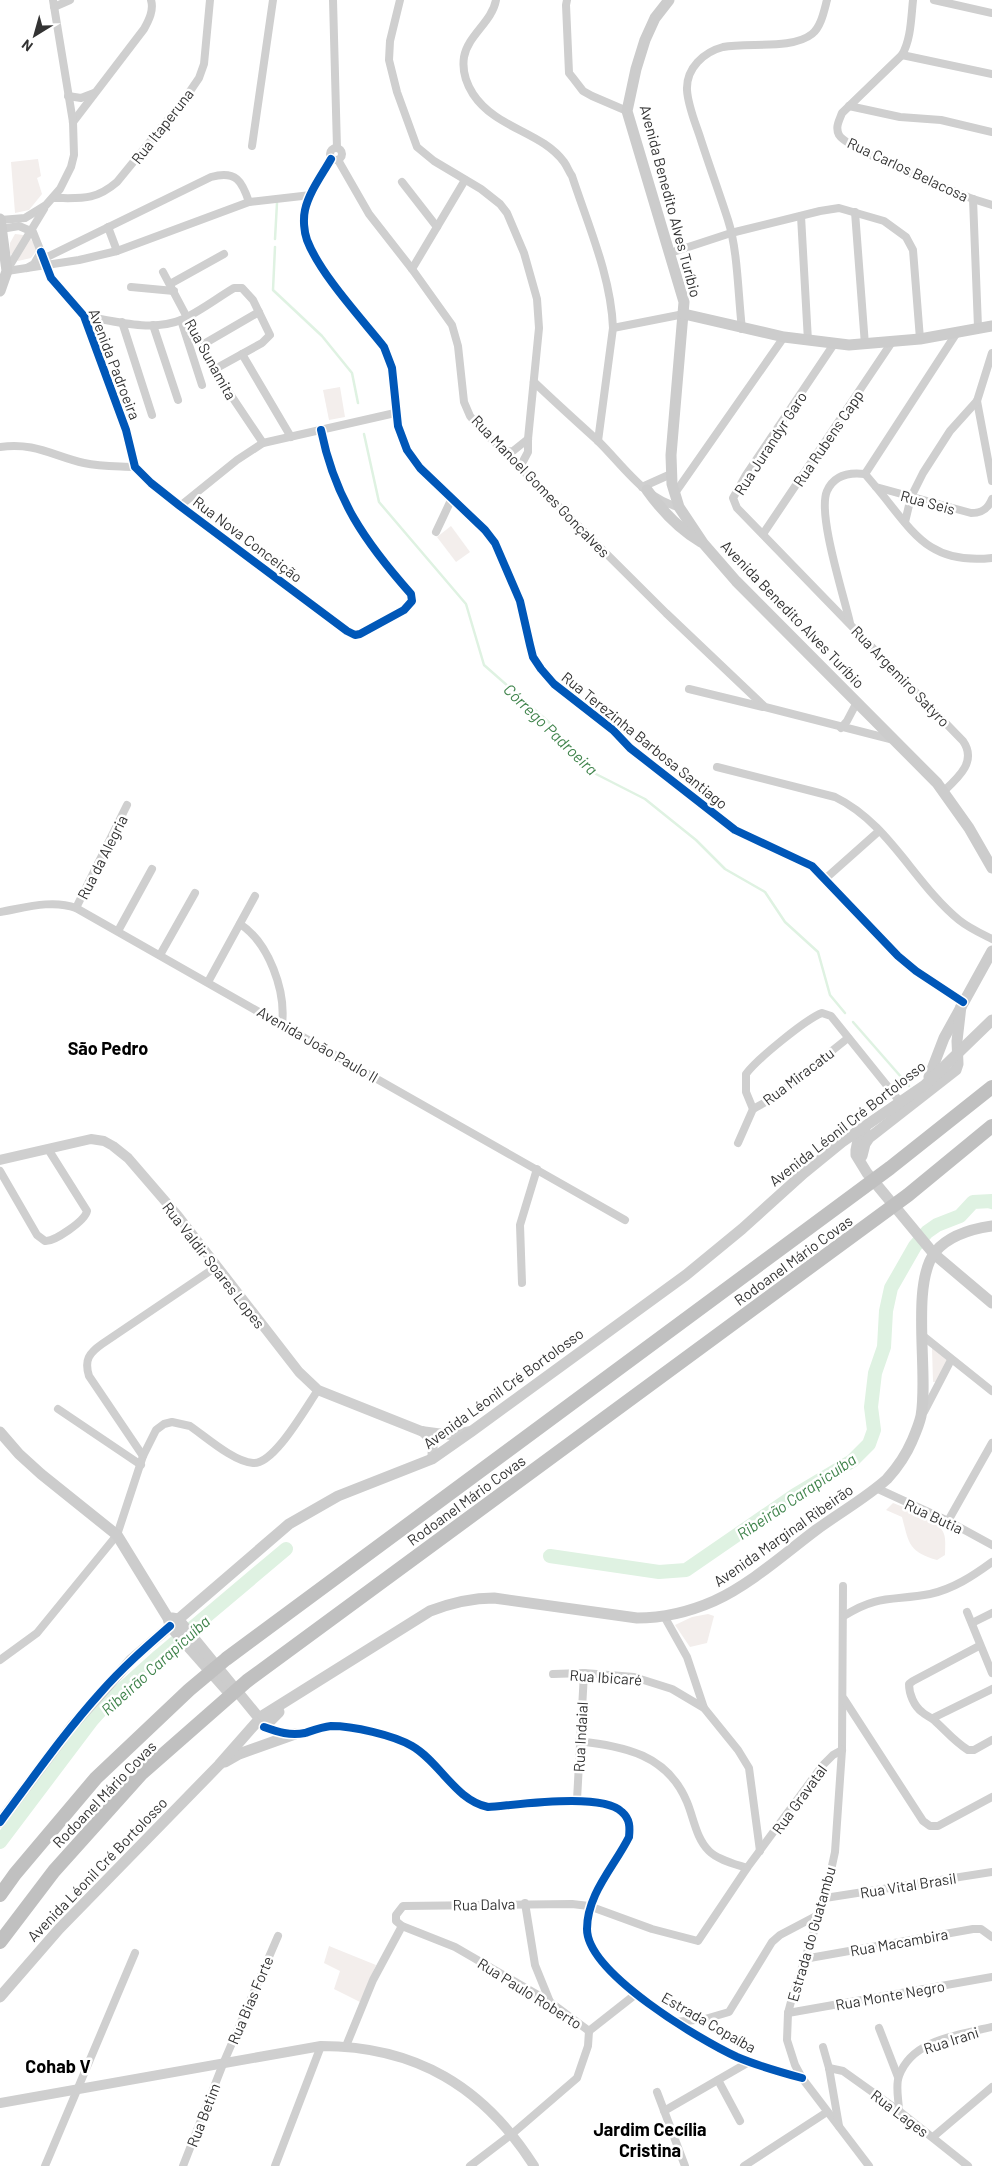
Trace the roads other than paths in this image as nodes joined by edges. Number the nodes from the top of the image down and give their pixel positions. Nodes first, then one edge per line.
1 (70, 0) edge
2 (151, 0) edge
3 (210, 0) edge
4 (273, 0) edge
5 (333, 0) edge
6 (400, 0) edge
7 (496, 0) edge
8 (568, 0) edge
9 (826, 0) edge
10 (913, 0) edge
11 (934, 0) edge
12 (665, 1) edge
13 (53, 4) edge
14 (992, 13) edge
15 (902, 55) junction
16 (992, 74) edge
17 (94, 93) junction
18 (68, 96) junction
19 (849, 106) junction
20 (628, 111) junction
21 (73, 122) junction
22 (992, 132) edge
23 (252, 146) dead end
24 (335, 160) junction
25 (465, 180) junction
26 (402, 182) dead end
27 (311, 195) junction
28 (53, 198) junction
29 (973, 199) junction
30 (249, 202) junction
31 (46, 205) junction
32 (992, 205) edge
33 (855, 212) junction
34 (801, 216) junction
35 (0, 223) edge
36 (108, 227) junction
37 (437, 227) junction
38 (31, 230) junction
39 (731, 233) junction
40 (62, 250) junction
41 (117, 251) junction
42 (670, 253) junction
43 (224, 254) dead end
44 (43, 259) junction
45 (65, 263) junction
46 (412, 268) junction
47 (26, 270) junction
48 (7, 271) junction
49 (163, 272) dead end
50 (131, 287) dead end
51 (172, 288) junction
52 (0, 291) edge
53 (259, 312) junction
54 (684, 314) junction
55 (84, 316) junction
56 (184, 318) junction
57 (122, 322) junction
58 (153, 325) junction
59 (992, 326) edge
60 (978, 327) junction
61 (612, 328) junction
62 (742, 328) junction
63 (956, 334) junction
64 (784, 337) junction
65 (920, 339) junction
66 (808, 341) junction
67 (892, 342) junction
68 (834, 344) junction
69 (202, 345) junction
70 (865, 345) junction
71 (992, 353) edge
72 (242, 354) junction
73 (214, 369) junction
74 (534, 382) junction
75 (202, 385) dead end
76 (178, 400) dead end
77 (977, 401) junction
78 (396, 413) junction
79 (152, 415) dead end
80 (321, 430) junction
81 (291, 437) junction
82 (528, 440) junction
83 (598, 442) junction
84 (262, 443) junction
85 (0, 447) edge
86 (505, 452) junction
87 (135, 467) junction
88 (520, 467) junction
89 (671, 474) junction
90 (865, 474) junction
91 (992, 481) edge
92 (876, 487) junction
93 (644, 489) junction
94 (674, 493) junction
95 (452, 498) junction
96 (911, 498) junction
97 (992, 499) edge
98 (180, 506) junction
99 (679, 508) junction
100 (905, 522) junction
101 (436, 532) dead end
102 (763, 534) junction
103 (704, 543) junction
104 (992, 558) edge
105 (850, 623) junction
106 (689, 689) dead end
107 (857, 702) junction
108 (765, 707) junction
109 (841, 728) junction
110 (896, 741) junction
111 (717, 767) dead end
112 (944, 792) junction
113 (127, 806) dead end
114 (879, 831) junction
115 (992, 868) edge
116 (152, 869) dead end
117 (825, 879) junction
118 (195, 893) dead end
119 (255, 896) dead end
120 (76, 908) junction
121 (0, 912) edge
122 (240, 924) junction
123 (118, 931) junction
124 (992, 939) edge
125 (992, 951) edge
126 (160, 955) junction
127 (208, 982) junction
128 (962, 1004) junction
129 (992, 1020) edge
130 (282, 1024) junction
131 (848, 1038) junction
132 (938, 1054) junction
133 (956, 1054) junction
134 (924, 1086) junction
135 (992, 1087) edge
136 (901, 1103) junction
137 (753, 1109) junction
138 (870, 1123) junction
139 (992, 1126) edge
140 (738, 1143) dead end
141 (48, 1149) junction
142 (0, 1160) edge
143 (537, 1168) junction
144 (0, 1171) edge
145 (867, 1173) junction
146 (625, 1220) dead end
147 (992, 1226) edge
148 (934, 1254) junction
149 (216, 1267) junction
150 (522, 1283) dead end
151 (992, 1303) edge
152 (923, 1336) junction
153 (951, 1360) junction
154 (318, 1390) junction
155 (992, 1391) edge
156 (58, 1409) dead end
157 (921, 1418) junction
158 (421, 1431) junction
159 (472, 1431) junction
160 (0, 1432) edge
161 (992, 1443) edge
162 (143, 1456) junction
163 (432, 1459) junction
164 (141, 1465) junction
165 (876, 1488) junction
166 (948, 1521) junction
167 (117, 1534) junction
168 (992, 1545) edge
169 (992, 1562) edge
170 (843, 1586) dead end
171 (967, 1612) dead end
172 (992, 1613) edge
173 (664, 1616) junction
174 (844, 1616) junction
175 (972, 1623) junction
176 (178, 1628) junction
177 (980, 1646) junction
178 (0, 1660) edge
179 (991, 1668) edge
180 (553, 1674) dead end
181 (584, 1674) junction
182 (992, 1689) edge
183 (298, 1693) joint
184 (844, 1699) junction
185 (704, 1708) junction
186 (933, 1718) junction
187 (260, 1724) junction
188 (295, 1734) junction
189 (992, 1740) edge
190 (579, 1741) junction
191 (842, 1750) junction
192 (219, 1765) junction
193 (992, 1797) edge
194 (577, 1800) junction
195 (0, 1822) edge
196 (760, 1851) junction
197 (747, 1868) junction
198 (992, 1872) edge
199 (0, 1895) edge
200 (825, 1898) junction
201 (526, 1903) junction
202 (589, 1906) junction
203 (818, 1915) junction
204 (402, 1926) junction
205 (278, 1936) dead end
206 (992, 1937) edge
207 (698, 1941) joint
208 (0, 1942) edge
209 (135, 1953) dead end
210 (804, 1959) junction
211 (992, 1977) edge
212 (636, 1994) junction
213 (1, 1997) edge
214 (550, 2002) junction
215 (788, 2013) junction
216 (674, 2022) junction
217 (992, 2027) edge
218 (879, 2028) dead end
219 (589, 2031) junction
220 (321, 2046) junction
221 (346, 2046) junction
222 (823, 2047) dead end
223 (749, 2062) junction
224 (223, 2064) junction
225 (829, 2068) junction
226 (898, 2077) junction
227 (802, 2078) junction
228 (718, 2080) junction
229 (992, 2087) edge
230 (76, 2089) junction
231 (657, 2092) dead end
232 (981, 2097) junction
233 (992, 2098) edge
234 (0, 2103) edge
235 (664, 2111) junction
236 (899, 2111) junction
237 (827, 2112) junction
238 (740, 2121) dead end
239 (840, 2128) junction
240 (512, 2134) junction
241 (933, 2138) junction
242 (45, 2166) edge
243 (183, 2166) edge
244 (275, 2166) edge
245 (470, 2166) edge
246 (534, 2166) edge
247 (685, 2166) edge
248 (744, 2166) edge
249 (869, 2166) edge
250 (968, 2166) edge

1 - 13 street
2 - 17 street
3 - 28 street, Rua Itaperuna
4 - 23 street
5 - 24 street
6 - 25 street
7 - 61 street
8 - 20 street
9 - 39 street
10 - 15 street, Rua Carlos Belacosa
11 - 14 street
12 - 20 main road, Avenida Benedito Alves Turíbio
13 - 18 street
15 - 16 street
15 - 19 street, Rua Carlos Belacosa
17 - 18 street
17 - 21 street
18 - 21 street
19 - 22 street
19 - 29 street, Rua Carlos Belacosa
20 - 42 main road, Avenida Benedito Alves Turíbio
21 - 28 street
24 - 27 street, Rua Terezinha Barbosa Santiago
24 - 46 street, Rua Manoel Gomes Gonçalves
25 - 37 street
25 - 74 street
26 - 37 street
27 - 30 street
27 - 78 street, Rua Terezinha Barbosa Santiago
28 - 31 street
29 - 32 street, Rua Carlos Belacosa
29 - 60 street
30 - 36 street
30 - 41 street
31 - 35 street
31 - 38 street
33 - 34 street
33 - 65 street
33 - 70 street
34 - 39 street
34 - 66 street
35 - 38 street
35 - 48 main road
36 - 40 street
36 - 41 street
37 - 46 street
38 - 44 street, Avenida Padroeira
38 - 48 street
39 - 42 street
39 - 62 street
40 - 44 street
40 - 45 street
41 - 45 street
42 - 54 main road, Avenida Benedito Alves Turíbio
43 - 51 street
44 - 45 street
44 - 47 street
44 - 47 street
44 - 55 street, Avenida Padroeira
46 - 86 street, Rua Manoel Gomes Gonçalves
47 - 48 street
48 - 52 main road
49 - 51 street, Rua Sunamita
50 - 51 street
51 - 56 street, Rua Sunamita
53 - 56 street
53 - 69 street
53 - 72 street
54 - 61 street
54 - 62 main road
54 - 89 main road, Avenida Benedito Alves Turíbio
55 - 57 street
55 - 87 street, Avenida Padroeira
56 - 58 street
56 - 69 street, Rua Sunamita
56 - 75 street
57 - 58 street
57 - 79 street
58 - 76 street
59 - 60 main road
60 - 63 main road
61 - 83 street
62 - 64 main road
63 - 65 main road
63 - 90 street
64 - 66 main road
64 - 94 street
65 - 67 main road
66 - 68 main road
67 - 70 main road
67 - 102 street, Rua Rubens Capp
68 - 70 main road
68 - 102 street, Rua Jurandyr Garo
69 - 73 street, Rua Sunamita
71 - 77 street
72 - 73 street
72 - 81 street
73 - 84 street, Rua Sunamita
74 - 82 street
74 - 83 street
77 - 91 street
77 - 96 street
78 - 80 street
78 - 95 street, Rua Terezinha Barbosa Santiago
80 - 81 street
80 - 98 street, Rua Nova Conceição
81 - 84 street
82 - 86 street
82 - 88 street
83 - 93 street
84 - 98 street
85 - 87 street
86 - 88 street, Rua Manoel Gomes Gonçalves
87 - 98 street, Rua Nova Conceição
88 - 108 street, Rua Manoel Gomes Gonçalves
89 - 93 street
89 - 94 main road, Avenida Benedito Alves Turíbio
90 - 92 street
90 - 105 street, Rua Argemiro Satyro
92 - 96 street, Rua Seis
92 - 100 street
93 - 99 street
93 - 103 main road
94 - 99 main road, Avenida Benedito Alves Turíbio
95 - 101 street
95 - 117 street, Rua Terezinha Barbosa Santiago
96 - 97 street, Rua Seis
96 - 100 street
99 - 103 main road, Avenida Benedito Alves Turíbio
100 - 104 street
102 - 105 street, Rua Jurandyr Garo
103 - 107 main road, Avenida Benedito Alves Turíbio
105 - 112 street, Rua Argemiro Satyro
106 - 108 street
107 - 109 street
107 - 110 main road, Avenida Benedito Alves Turíbio
108 - 109 street, Rua Manoel Gomes Gonçalves
109 - 110 street, Rua Manoel Gomes Gonçalves
110 - 112 main road, Avenida Benedito Alves Turíbio
111 - 114 street
112 - 115 main road, Avenida Benedito Alves Turíbio
113 - 120 street, Rua da Alegria
114 - 117 street
114 - 124 street
116 - 123 street
117 - 128 street, Rua Terezinha Barbosa Santiago
118 - 126 street
119 - 122 street
120 - 121 street, Avenida João Paulo II
120 - 123 street, Avenida João Paulo II
122 - 127 street
122 - 130 street
123 - 126 street, Avenida João Paulo II
125 - 128 main road
126 - 127 street, Avenida João Paulo II
127 - 130 street, Avenida João Paulo II
128 - 132 main road
128 - 133 main road
129 - 133 main road, Avenida Léonil Cré Bortolosso
130 - 143 street, Avenida João Paulo II
131 - 136 street
131 - 137 street, Rua Miracatu
131 - 137 street
132 - 133 main road
132 - 134 main road
133 - 134 main road, Avenida Léonil Cré Bortolosso
133 - 145 main road
134 - 136 main road, Avenida Léonil Cré Bortolosso
135 - 199 highway, Rodoanel Mário Covas
136 - 138 main road, Avenida Léonil Cré Bortolosso
137 - 140 street, Rua Miracatu
138 - 145 main road
138 - 159 main road, Avenida Léonil Cré Bortolosso
139 - 208 highway, Rodoanel Mário Covas
141 - 142 street, Rua Valdir Soares Lopes
141 - 144 street
141 - 149 street, Rua Valdir Soares Lopes
143 - 146 street, Avenida João Paulo II
143 - 150 street
145 - 148 main road
147 - 148 main road
148 - 151 main road
148 - 152 main road, Avenida Marginal Ribeirão
149 - 154 street, Rua Valdir Soares Lopes
149 - 162 street
152 - 153 street
152 - 157 main road, Avenida Marginal Ribeirão
153 - 155 street
153 - 157 street
154 - 158 street, Rua Valdir Soares Lopes
154 - 162 street
156 - 164 street
157 - 165 main road, Avenida Marginal Ribeirão
158 - 159 street, Rua Valdir Soares Lopes
158 - 163 street
159 - 163 main road, Avenida Léonil Cré Bortolosso
160 - 167 main road
161 - 166 street
162 - 164 street
163 - 176 main road, Avenida Léonil Cré Bortolosso
164 - 167 street
165 - 166 street, Rua Butia
165 - 173 main road, Avenida Marginal Ribeirão
166 - 168 street, Rua Butia
167 - 176 main road
167 - 178 street
169 - 174 street
170 - 174 street, Estrada do Guatambu
171 - 175 street
172 - 175 street
173 - 183 main road, Avenida Marginal Ribeirão
173 - 185 street
174 - 184 street, Estrada do Guatambu
175 - 177 street
176 - 187 main road
176 - 195 main road, Avenida Léonil Cré Bortolosso
177 - 179 street
177 - 186 street
180 - 181 street, Rua Ibicaré
181 - 185 street, Rua Ibicaré
181 - 190 street, Rua Indaial
182 - 186 street
183 - 187 main road, Avenida Léonil Cré Bortolosso
184 - 191 street, Estrada do Guatambu
184 - 193 street
185 - 196 street, Rua Ibicaré
186 - 189 street
187 - 188 street, Estrada Copaíba
187 - 192 main road, Avenida Léonil Cré Bortolosso
188 - 192 main road
188 - 194 street, Estrada Copaíba
190 - 194 street, Rua Indaial
190 - 197 street
191 - 196 street, Rua Gravatal
191 - 200 street, Estrada do Guatambu
192 - 213 main road, Avenida Léonil Cré Bortolosso
194 - 202 street, Estrada Copaíba
196 - 197 street, Rua Gravatal
197 - 207 street, Rua Gravatal
198 - 200 street, Rua Vital Brasil
200 - 203 street, Estrada do Guatambu
201 - 202 street, Rua Dalva
201 - 204 street, Rua Dalva
201 - 214 street
202 - 207 street, Rua Dalva
202 - 212 street, Estrada Copaíba
203 - 210 street, Estrada do Guatambu
203 - 216 street
204 - 214 street, Rua Paulo Roberto
204 - 221 street
205 - 224 street, Rua Bias Forte
206 - 210 street, Rua Macambira
209 - 230 street
210 - 215 street, Estrada do Guatambu
211 - 215 street, Rua Monte Negro
212 - 216 street, Estrada Copaíba
212 - 219 street
214 - 219 street, Rua Paulo Roberto
215 - 227 street, Estrada do Guatambu
216 - 223 street, Estrada Copaíba
217 - 226 street, Rua Irani
218 - 226 street
219 - 240 street, Rua Paulo Roberto
220 - 221 street
220 - 224 street
220 - 244 street
221 - 240 street
222 - 225 street
223 - 227 street, Estrada Copaíba
223 - 228 street
224 - 230 street
224 - 243 street, Rua Betim
225 - 236 street, Rua Lages
225 - 239 street
226 - 236 street
227 - 237 street, Estrada do Guatambu
228 - 235 street
228 - 238 street
229 - 232 street
230 - 234 street
230 - 242 street
231 - 235 street
232 - 233 street
232 - 241 street
235 - 247 street
236 - 241 street, Rua Lages
237 - 239 street, Estrada do Guatambu
237 - 248 street
239 - 249 street, Estrada do Guatambu
240 - 245 street, Rua Paulo Roberto
240 - 246 street
241 - 250 street, Rua Lages

